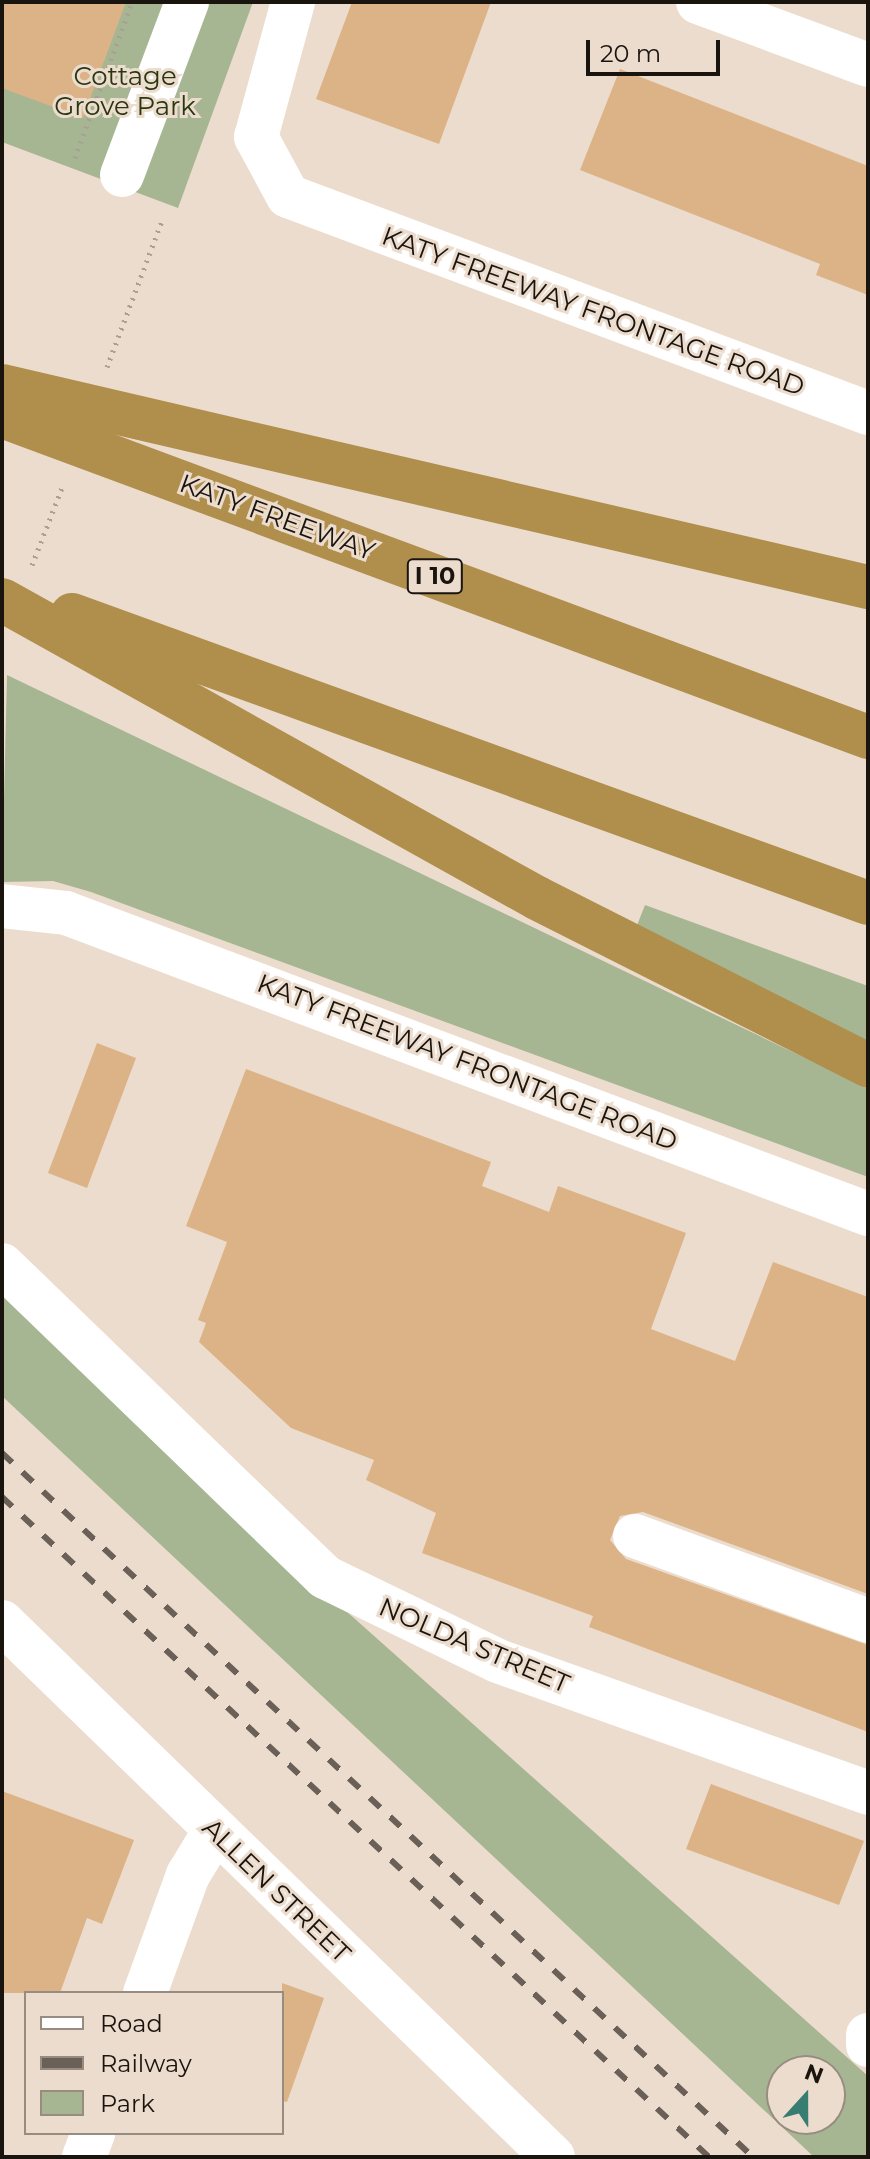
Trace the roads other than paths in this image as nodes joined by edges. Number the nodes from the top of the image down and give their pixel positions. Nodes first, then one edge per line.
1 (187, 2) edge
2 (698, 2) edge
3 (285, 4) edge
4 (746, 10) edge
5 (868, 65) edge
6 (122, 175) dead end
7 (2, 386) edge
8 (868, 413) edge
9 (2, 416) edge
10 (868, 587) edge
11 (2, 589) edge
12 (2, 600) edge
13 (868, 737) edge
14 (868, 903) edge
15 (2, 906) edge
16 (868, 1065) edge
17 (868, 1214) edge
18 (2, 1265) edge
19 (635, 1536) dead end
20 (868, 1621) edge
21 (2, 1622) edge
22 (868, 1793) edge
23 (214, 1832) junction
24 (146, 1991) edge
25 (92, 2135) edge
26 (84, 2157) edge
27 (553, 2157) edge

1 - 6 street
2 - 4 street
3 - 8 street, KATY FREEWAY FRONTAGE ROAD
4 - 5 street
7 - 10 highway
9 - 13 highway, KATY FREEWAY / I 10
11 - 14 highway
12 - 16 highway
15 - 17 street, KATY FREEWAY FRONTAGE ROAD
18 - 22 street, NOLDA STREET
19 - 20 street
21 - 23 street, ALLEN STREET
23 - 24 street
23 - 27 street, ALLEN STREET
25 - 26 street

